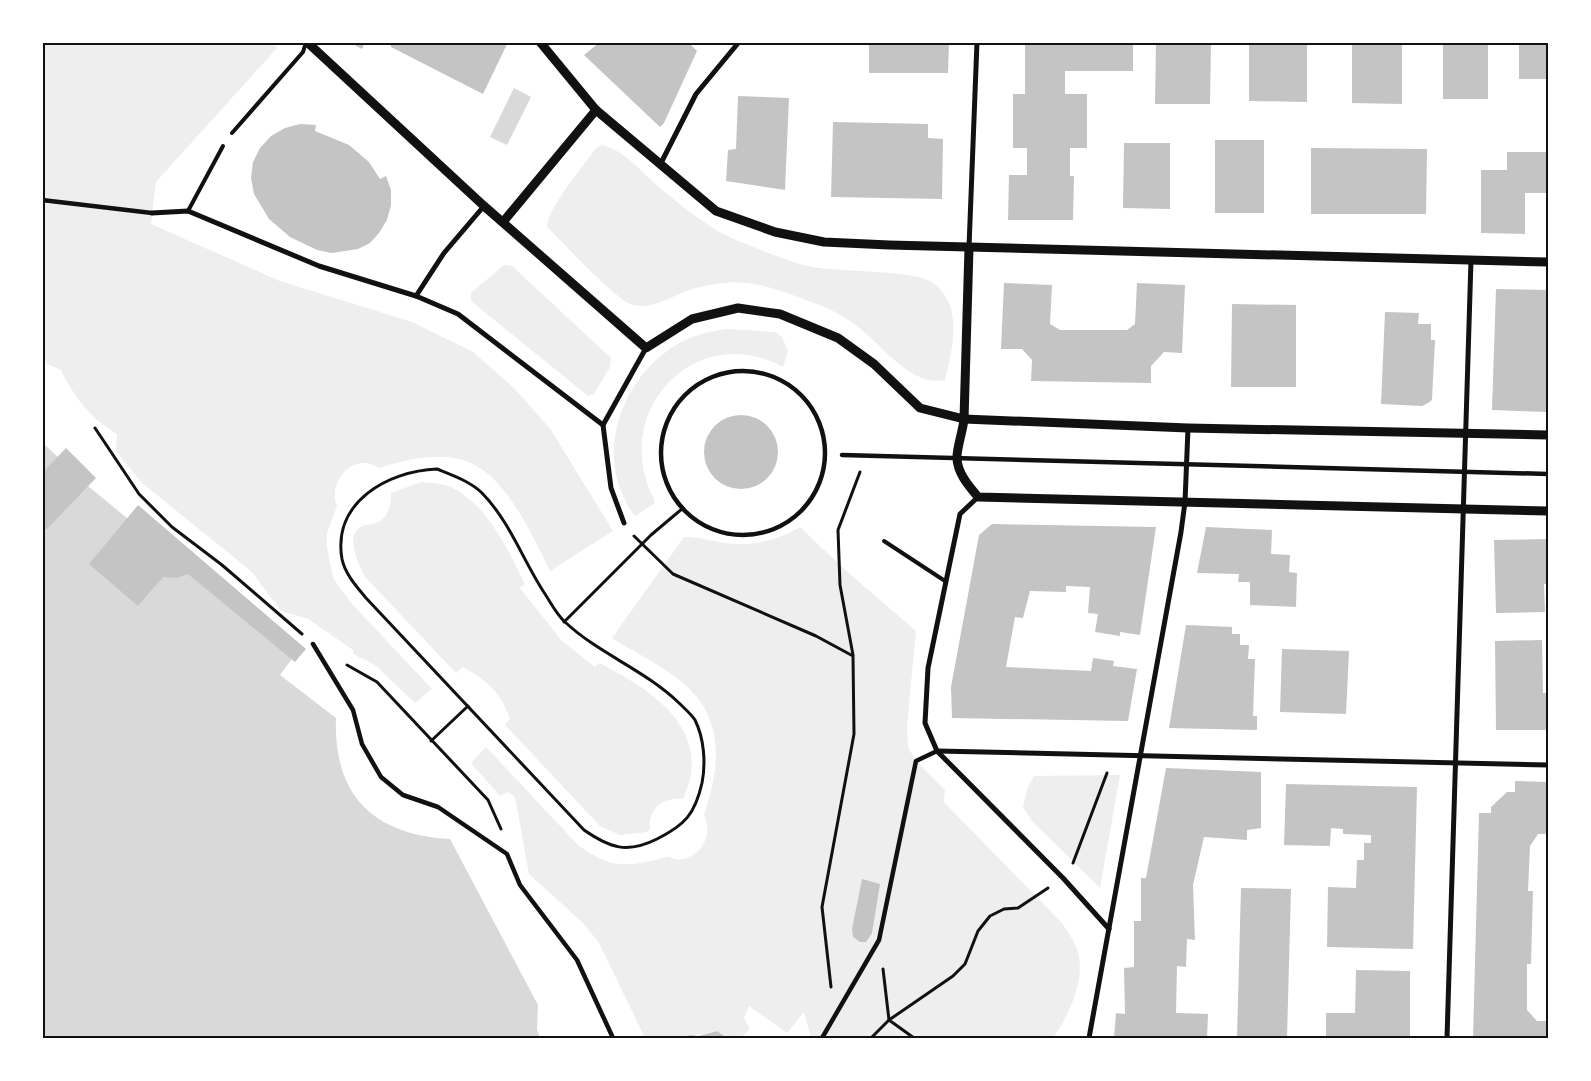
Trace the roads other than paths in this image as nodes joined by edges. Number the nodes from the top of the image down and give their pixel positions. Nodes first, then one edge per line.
1 (307, 42) edge
2 (540, 42) edge
3 (739, 42) edge
4 (977, 42) edge
5 (596, 110) junction
6 (232, 133) dead end
7 (223, 146) dead end
8 (661, 163) junction
9 (42, 200) edge
10 (484, 206) junction
11 (188, 211) junction
12 (152, 213) joint
13 (503, 222) junction
14 (969, 248) junction
15 (1471, 260) junction
16 (1548, 262) edge
17 (416, 296) junction
18 (646, 348) junction
19 (964, 419) junction
20 (603, 425) junction
21 (1188, 428) junction
22 (1464, 433) junction
23 (1548, 435) edge
24 (842, 455) dead end
25 (957, 458) junction
26 (1187, 465) junction
27 (1463, 471) junction
28 (1548, 474) edge
29 (978, 497) junction
30 (1185, 502) junction
31 (683, 508) joint
32 (1462, 509) junction
33 (1548, 511) edge
34 (624, 523) road end
35 (884, 541) dead end
36 (944, 581) junction
37 (313, 644) road end
38 (938, 751) junction
39 (1141, 755) junction
40 (1455, 763) junction
41 (1548, 765) edge
42 (1109, 929) junction
43 (613, 1038) edge
44 (822, 1038) edge
45 (1089, 1038) edge
46 (1447, 1038) edge

1 - 6 lane
1 - 10 street
2 - 5 street
3 - 8 street
4 - 14 street
5 - 8 street
5 - 13 street
7 - 11 lane
8 - 14 street
9 - 12 street
10 - 13 street
10 - 17 street
11 - 12 street
11 - 17 street
13 - 18 street
14 - 15 street
14 - 19 street
15 - 16 street
15 - 22 street
17 - 20 street
18 - 19 street
18 - 20 street
19 - 21 street
19 - 25 street
20 - 34 street
21 - 22 street
21 - 26 street
22 - 23 street
22 - 27 street
24 - 25 street
25 - 26 street
25 - 29 street
26 - 27 street
26 - 30 street
27 - 28 street
27 - 32 street
29 - 30 street
29 - 36 street
30 - 32 street
30 - 39 street
31 - 31 street
32 - 33 street
32 - 40 street
35 - 36 lane
36 - 38 street
37 - 43 street
38 - 39 street
38 - 42 street
38 - 44 street
39 - 40 street
39 - 42 street
40 - 41 street
40 - 46 street
42 - 45 street

